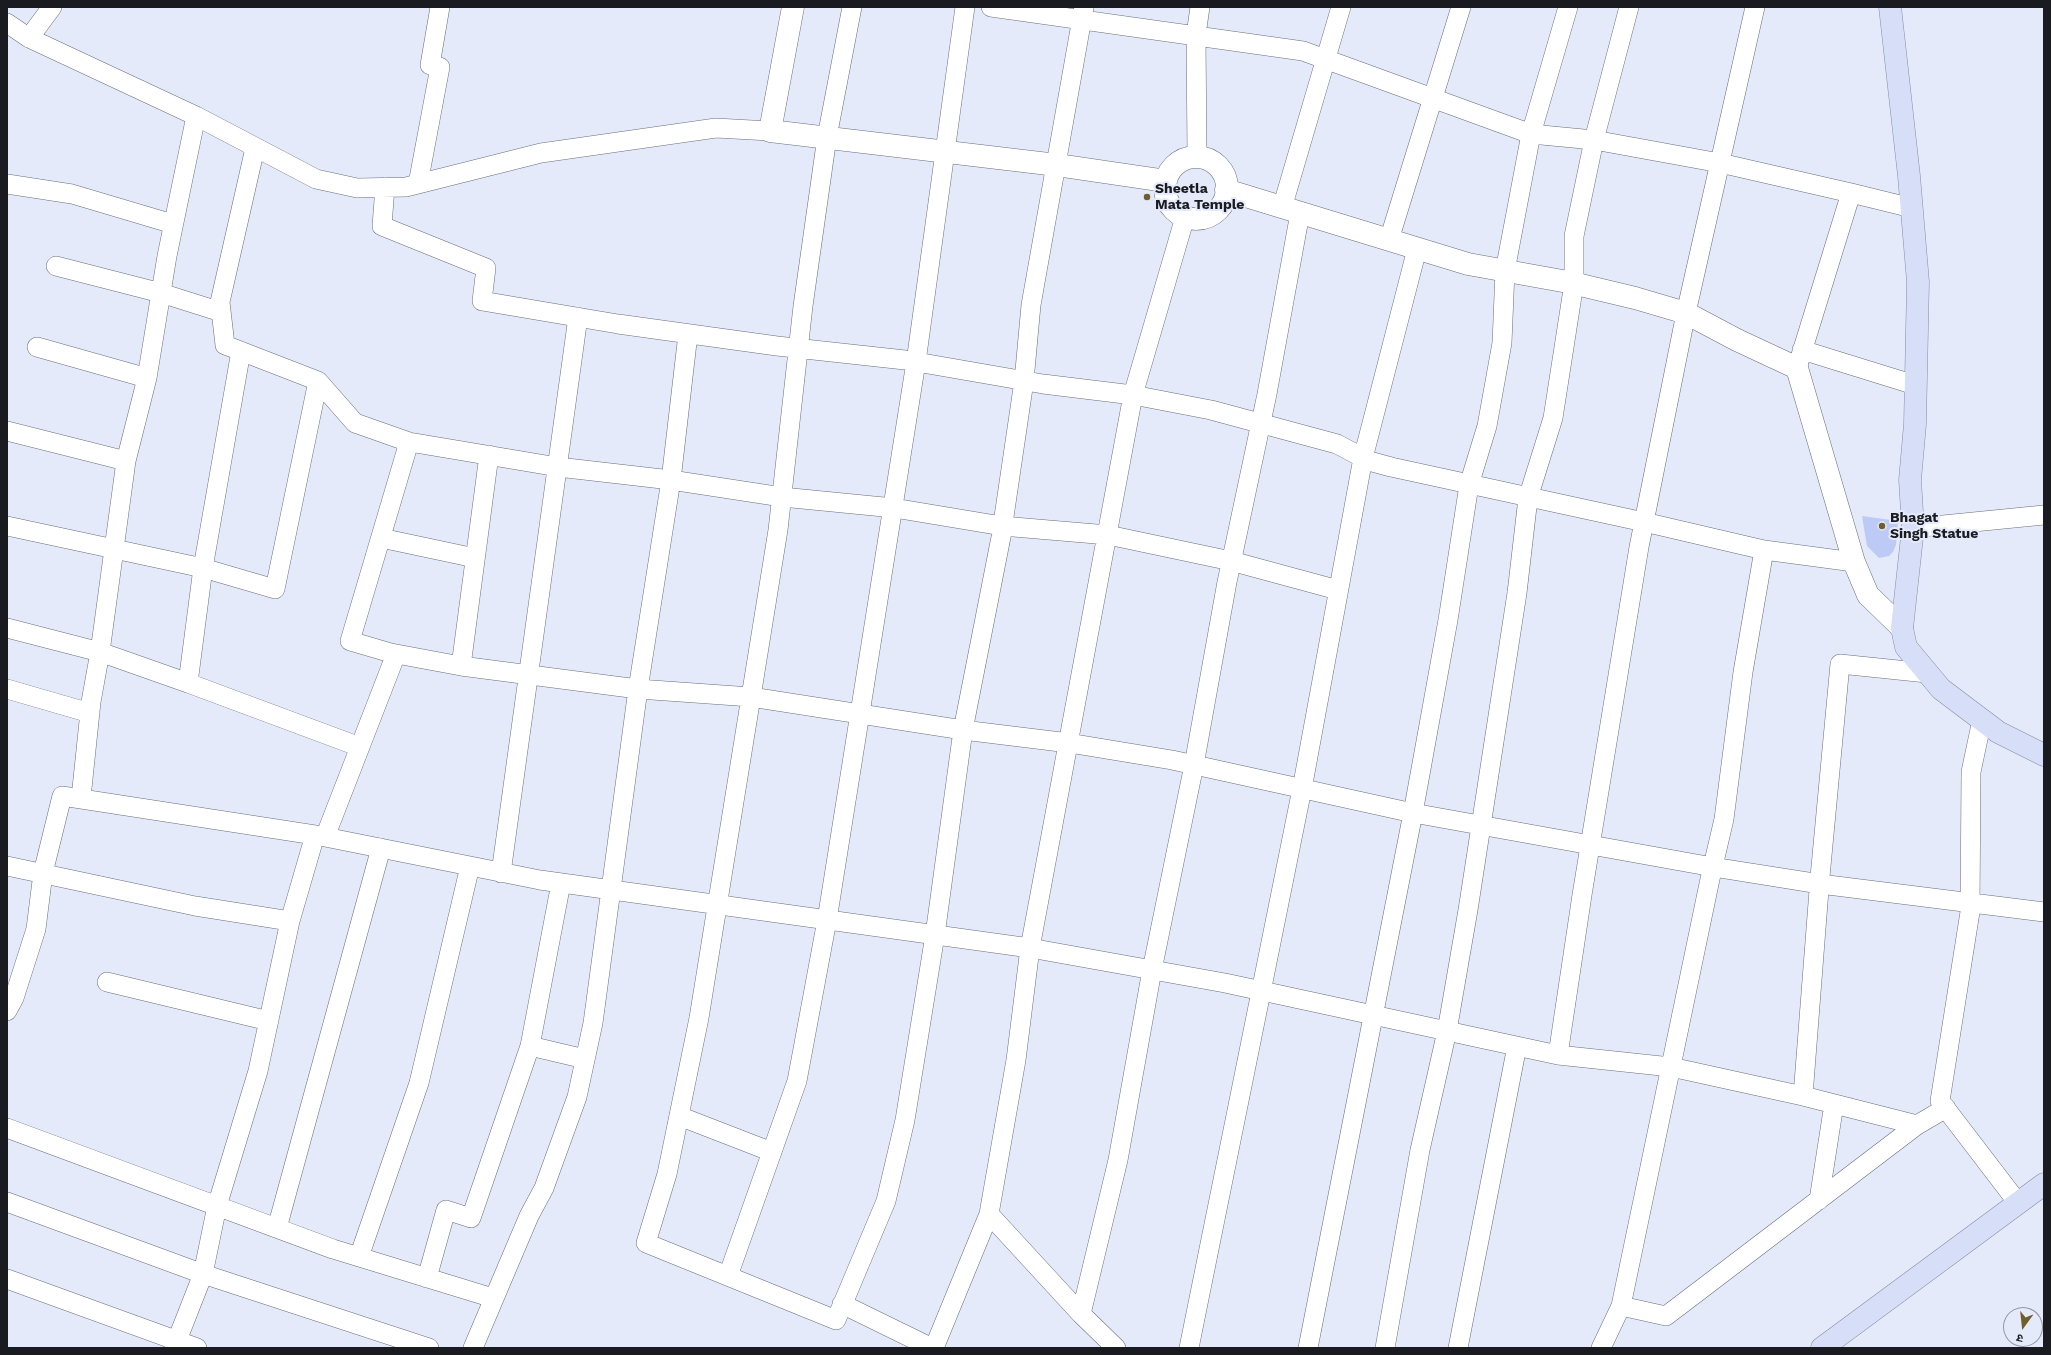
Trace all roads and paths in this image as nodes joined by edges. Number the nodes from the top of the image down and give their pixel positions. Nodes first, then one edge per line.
1 (52, 7) edge
2 (440, 7) edge
3 (793, 7) edge
4 (852, 7) edge
5 (965, 7) edge
6 (991, 7) edge
7 (1200, 7) edge
8 (1341, 7) edge
9 (1461, 7) edge
10 (1568, 7) edge
11 (1629, 7) edge
12 (1755, 7) edge
13 (1890, 7) edge
14 (1083, 13) edge
15 (7, 23) edge
16 (1196, 35) junction
17 (29, 38) junction
18 (1326, 60) junction
19 (1432, 99) junction
20 (196, 116) junction
21 (770, 131) junction
22 (1531, 134) junction
23 (827, 137) junction
24 (1594, 140) junction
25 (255, 148) junction
26 (947, 152) junction
27 (1197, 157) junction
28 (1720, 163) junction
29 (1057, 165) junction
30 (1166, 181) junction
31 (7, 184) edge
32 (418, 184) junction
33 (386, 187) junction
34 (1226, 190) junction
35 (1851, 193) junction
36 (1912, 208) junction
37 (1291, 211) junction
38 (1185, 217) junction
39 (173, 224) junction
40 (1389, 240) junction
41 (1417, 249) junction
42 (56, 266) dead end
43 (1505, 271) junction
44 (1574, 283) junction
45 (161, 293) junction
46 (221, 312) junction
47 (1686, 313) junction
48 (578, 317) junction
49 (688, 334) junction
50 (37, 347) dead end
51 (798, 348) junction
52 (241, 352) junction
53 (1799, 359) junction
54 (916, 362) junction
55 (147, 378) junction
56 (318, 381) junction
57 (1024, 381) junction
58 (1915, 385) junction
59 (1133, 394) junction
60 (1260, 423) junction
61 (7, 431) edge
62 (409, 442) junction
63 (489, 455) junction
64 (1363, 458) junction
65 (126, 461) junction
66 (558, 467) junction
67 (671, 480) junction
68 (1469, 484) junction
69 (782, 497) junction
70 (1528, 498) junction
71 (894, 508) junction
72 (2044, 515) edge
73 (1644, 522) junction
74 (7, 526) edge
75 (1002, 526) junction
76 (1912, 528) junction
77 (1108, 535) junction
78 (381, 538) junction
79 (115, 548) junction
80 (1764, 550) junction
81 (475, 558) junction
82 (1231, 561) junction
83 (1854, 562) junction
84 (203, 568) junction
85 (1338, 590) junction
86 (7, 628) edge
87 (1902, 628) junction
88 (100, 652) junction
89 (396, 654) junction
90 (461, 666) junction
91 (1927, 673) junction
92 (528, 674) junction
93 (188, 683) junction
94 (7, 689) edge
95 (638, 689) junction
96 (751, 697) junction
97 (90, 713) junction
98 (859, 715) junction
99 (1982, 720) junction
100 (963, 730) junction
101 (1069, 743) junction
102 (360, 747) junction
103 (2044, 755) edge
104 (1194, 765) junction
105 (1302, 789) junction
106 (81, 798) junction
107 (1413, 813) junction
108 (1481, 825) junction
109 (320, 836) junction
110 (1590, 845) junction
111 (381, 848) junction
112 (7, 866) edge
113 (470, 866) junction
114 (1713, 867) junction
115 (501, 872) junction
116 (43, 873) junction
117 (561, 883) junction
118 (1820, 884) junction
119 (612, 890) junction
120 (1970, 902) junction
121 (717, 905) junction
122 (2044, 912) edge
123 (827, 920) junction
124 (290, 921) junction
125 (935, 935) junction
126 (1030, 948) junction
127 (1152, 970) junction
128 (107, 982) dead end
129 (1261, 991) junction
130 (7, 1011) edge
131 (1374, 1015) junction
132 (269, 1022) junction
133 (1447, 1031) junction
134 (530, 1046) junction
135 (1517, 1046) junction
136 (1558, 1055) junction
137 (585, 1059) junction
138 (1671, 1067) junction
139 (1804, 1096) junction
140 (1834, 1104) junction
141 (1946, 1108) junction
142 (679, 1116) junction
143 (1917, 1125) junction
144 (7, 1128) edge
145 (772, 1152) junction
146 (2044, 1184) edge
147 (1819, 1200) junction
148 (7, 1202) edge
149 (2018, 1203) junction
150 (217, 1206) junction
151 (989, 1214) junction
152 (277, 1228) junction
153 (359, 1257) junction
154 (203, 1274) junction
155 (728, 1276) junction
156 (427, 1278) junction
157 (7, 1279) edge
158 (493, 1298) junction
159 (842, 1304) junction
160 (1621, 1306) junction
161 (1081, 1314) junction
162 (176, 1344) edge
163 (197, 1348) edge
164 (429, 1348) edge
165 (473, 1348) edge
166 (933, 1348) edge
167 (1116, 1348) edge
168 (1190, 1348) edge
169 (1308, 1348) edge
170 (1385, 1348) edge
171 (1458, 1348) edge
172 (1601, 1348) edge
173 (1822, 1348) edge

1 - 17 street
2 - 32 street
3 - 21 street
4 - 23 street
5 - 26 street
6 - 14 street
7 - 16 street
8 - 18 street
9 - 19 street
10 - 22 street
11 - 24 street
12 - 28 street
13 - 36 main road
14 - 16 street
14 - 29 street
15 - 17 street
16 - 18 street
16 - 27 street
17 - 20 street
18 - 19 street
18 - 37 street
19 - 22 street
19 - 40 street
20 - 25 street
20 - 39 street
21 - 23 street
21 - 32 street
22 - 24 street
22 - 43 street
23 - 26 street
23 - 51 street
24 - 28 street
24 - 44 street
25 - 33 street
25 - 46 street
26 - 29 street
26 - 54 street
27 - 30 street
27 - 34 street
28 - 35 street
28 - 47 street
29 - 30 street
29 - 57 street
30 - 38 street
31 - 39 street
32 - 33 street
33 - 48 street
34 - 37 street
34 - 38 street
35 - 36 street
35 - 53 street
36 - 58 main road
37 - 40 street
37 - 60 street
38 - 59 street
39 - 45 street
40 - 41 street
41 - 43 street
41 - 64 street
42 - 45 street
43 - 44 street
43 - 68 street
44 - 47 street
44 - 70 street
45 - 46 street
45 - 55 street
46 - 52 street
47 - 53 street
47 - 73 street
48 - 49 street
48 - 66 street
49 - 51 street
49 - 67 street
50 - 55 street
51 - 54 street
51 - 69 street
52 - 56 street
52 - 84 street
53 - 58 street
53 - 83 street
54 - 57 street
54 - 71 street
55 - 65 street
56 - 62 street
56 - 84 street
57 - 59 street
57 - 75 street
58 - 76 main road
59 - 60 street
59 - 77 street
60 - 64 street
60 - 82 street
61 - 65 street
62 - 63 street
62 - 78 street
63 - 66 street
63 - 81 street
64 - 68 street
64 - 85 street
65 - 79 street
66 - 67 street
66 - 92 street
67 - 69 street
67 - 95 street
68 - 70 street
68 - 107 street
69 - 71 street
69 - 96 street
70 - 73 street
70 - 108 street
71 - 75 street
71 - 98 street
72 - 76 street
73 - 80 street
73 - 110 street
74 - 79 street
75 - 77 street
75 - 100 street
76 - 87 main road
77 - 82 street
77 - 101 street
78 - 81 street
78 - 89 street
79 - 84 street
79 - 88 street
80 - 83 street
80 - 114 street
81 - 90 street
82 - 85 street
82 - 104 street
83 - 87 street
84 - 93 street
85 - 105 street
86 - 88 street
87 - 91 main road
88 - 93 street
88 - 97 street
89 - 90 street
89 - 102 street
90 - 92 street
91 - 99 main road
91 - 118 street
92 - 95 street
92 - 115 street
93 - 102 street
94 - 97 street
95 - 96 street
95 - 119 street
96 - 98 street
96 - 121 street
97 - 106 street
98 - 100 street
98 - 123 street
99 - 103 main road
99 - 120 street
100 - 101 street
100 - 125 street
101 - 104 street
101 - 126 street
102 - 109 street
104 - 105 street
104 - 127 street
105 - 107 street
105 - 129 street
106 - 109 street
106 - 116 street
107 - 108 street
107 - 131 street
108 - 110 street
108 - 133 street
109 - 111 street
109 - 124 street
110 - 114 street
110 - 136 street
111 - 113 street
111 - 152 street
112 - 116 street
113 - 115 street
113 - 153 street
114 - 118 street
114 - 138 street
115 - 117 street
116 - 124 street
116 - 130 street
117 - 119 street
117 - 134 street
118 - 120 street
118 - 139 street
119 - 121 street
119 - 137 street
120 - 122 street
120 - 141 street
121 - 123 street
121 - 142 street
123 - 125 street
123 - 145 street
124 - 132 street
125 - 126 street
125 - 159 street
126 - 127 street
126 - 151 street
127 - 129 street
127 - 161 street
128 - 132 street
129 - 131 street
129 - 168 street
131 - 133 street
131 - 169 street
132 - 150 street
133 - 135 street
133 - 170 street
134 - 137 street
134 - 156 street
135 - 136 street
135 - 171 street
136 - 138 street
137 - 158 street
138 - 139 street
138 - 160 street
139 - 140 street
140 - 143 street
140 - 147 street
141 - 143 street
141 - 149 street
142 - 145 street
142 - 155 street
143 - 147 street
144 - 150 street
145 - 155 street
146 - 149 main road
147 - 160 street
148 - 154 street
149 - 173 main road
150 - 152 street
150 - 154 street
151 - 161 street
151 - 166 street
152 - 153 street
153 - 156 street
154 - 162 street
154 - 164 street
155 - 159 street
156 - 158 street
157 - 162 street
158 - 165 street
159 - 166 street
160 - 172 street
161 - 167 street
162 - 163 street

